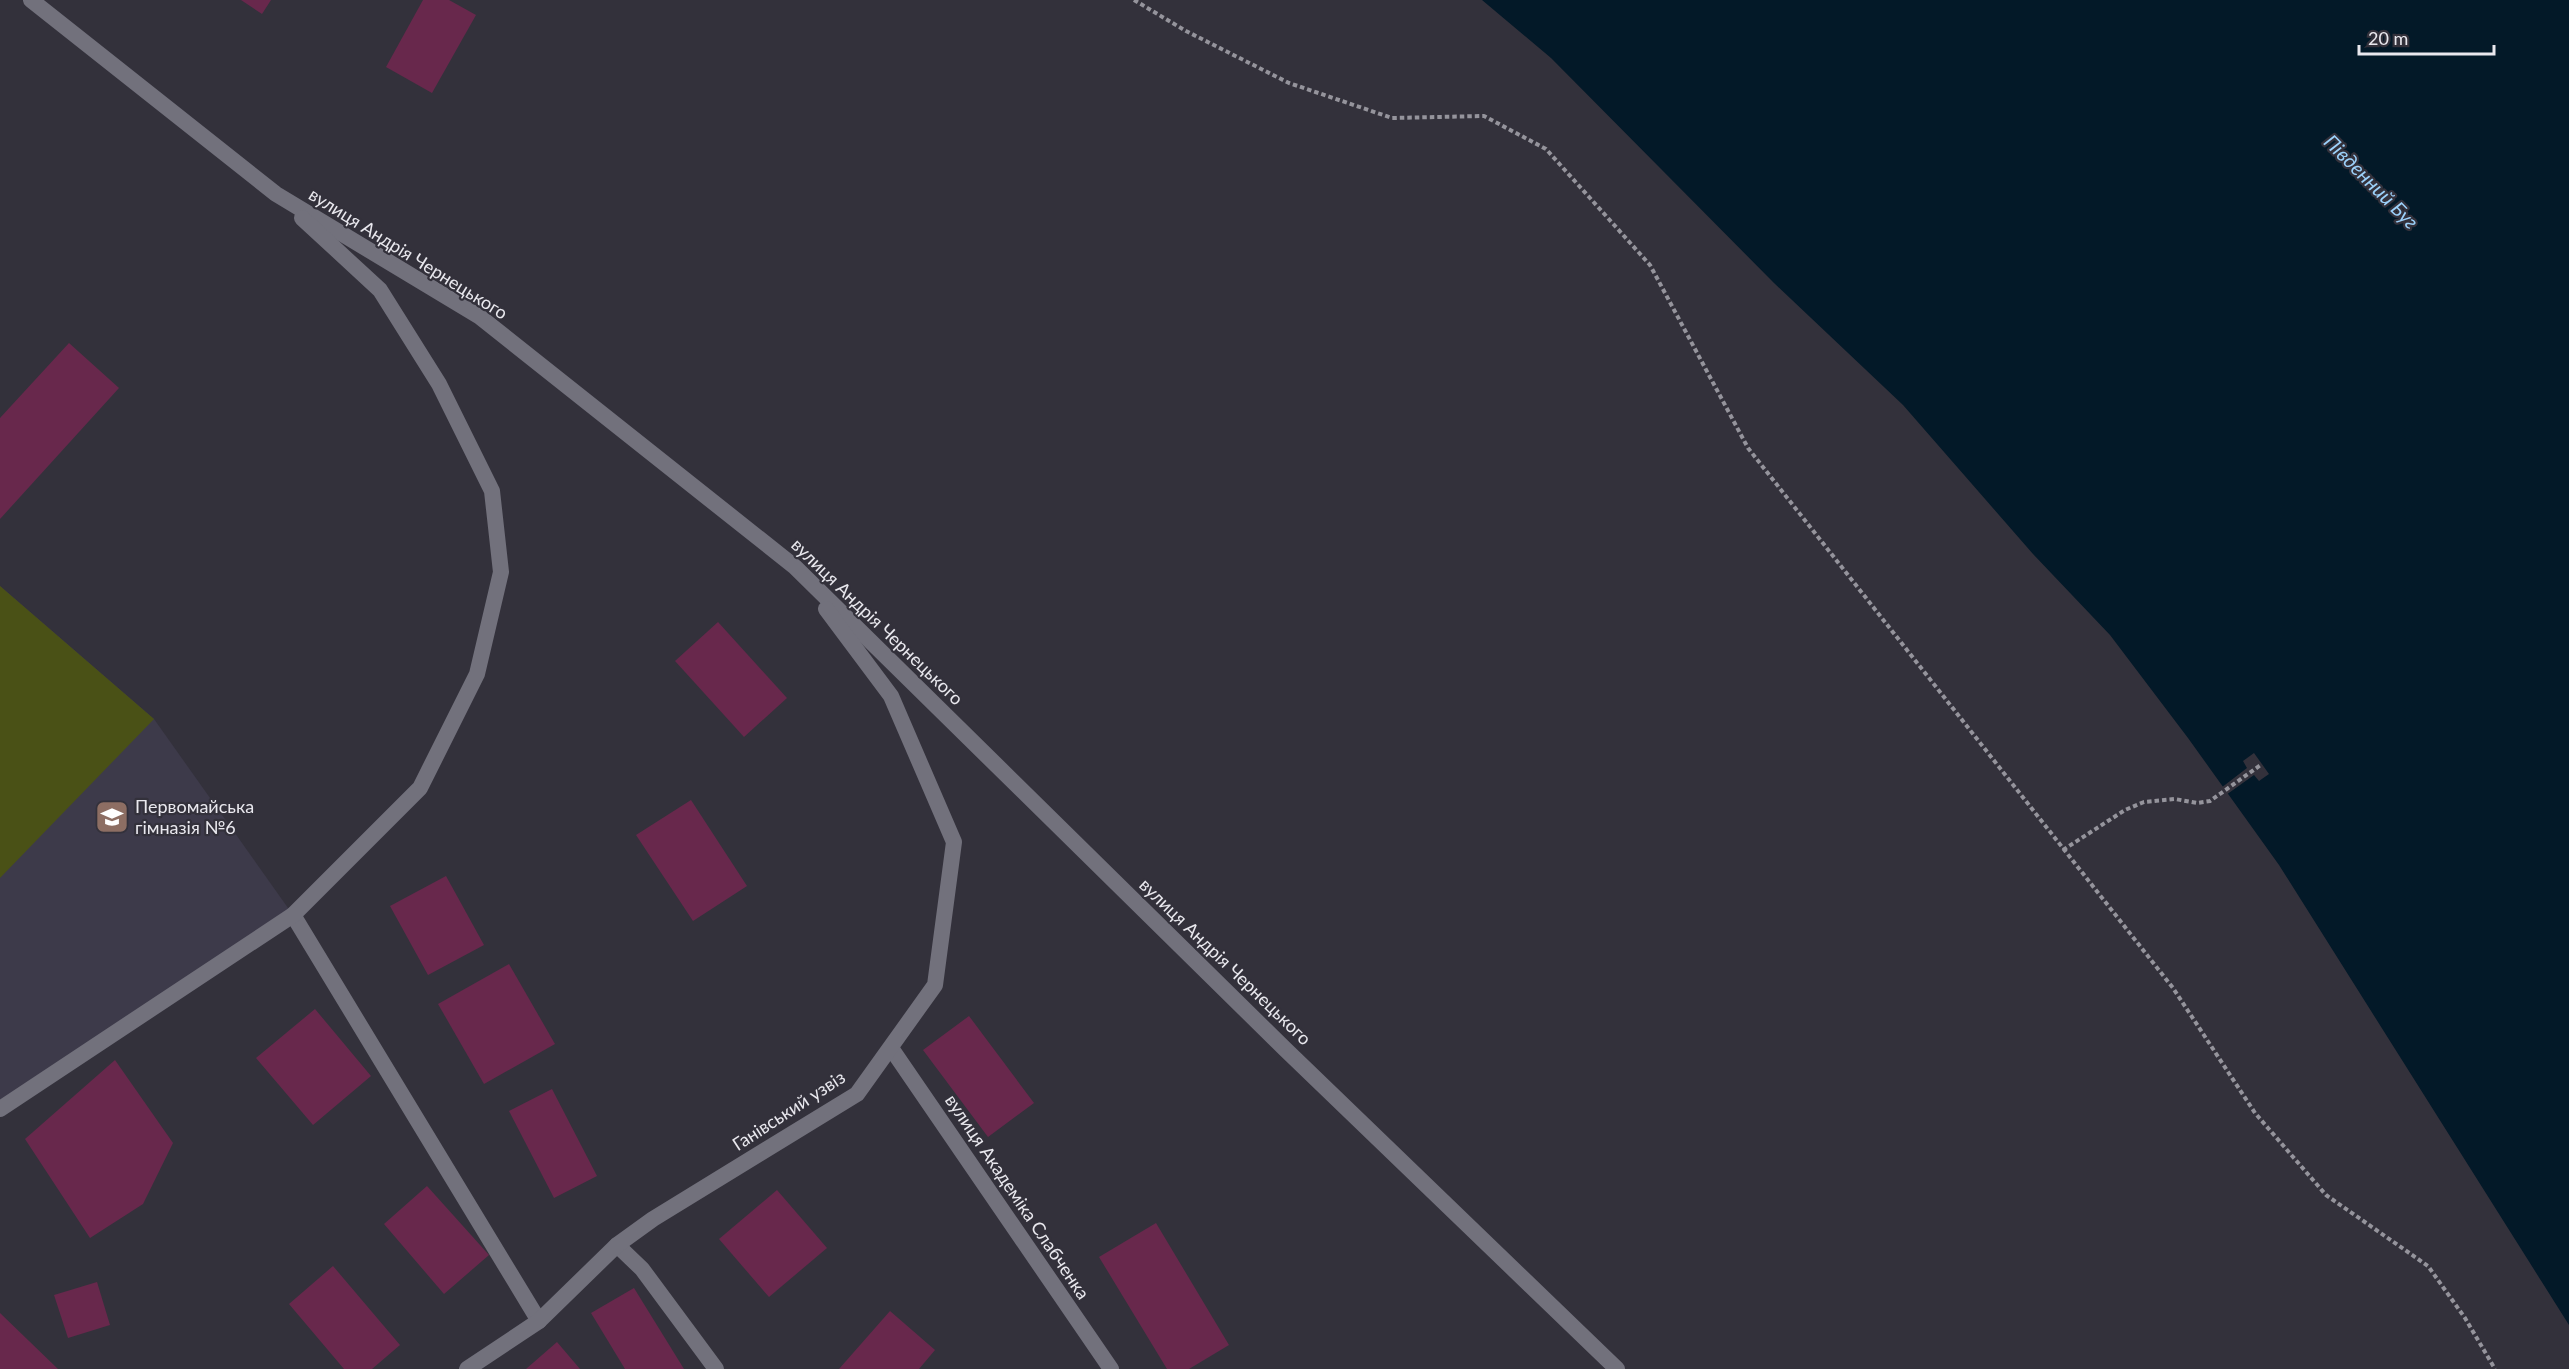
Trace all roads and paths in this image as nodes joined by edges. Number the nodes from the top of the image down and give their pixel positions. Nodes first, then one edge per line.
1 (31, 0) edge
2 (1134, 0) edge
3 (276, 194) junction
4 (795, 567) junction
5 (2262, 764) dead end
6 (2063, 850) junction
7 (293, 915) junction
8 (891, 1048) junction
9 (0, 1109) edge
10 (617, 1245) junction
11 (539, 1321) junction
12 (467, 1369) edge
13 (716, 1369) edge
14 (1111, 1369) edge
15 (1617, 1369) edge
16 (2494, 1369) edge

1 - 3 street, вулиця Андрія Чернецького
2 - 6 path
3 - 4 street, вулиця Андрія Чернецького
3 - 7 street
4 - 8 street, Ганівський узвіз
4 - 15 street, вулиця Андрія Чернецького
5 - 6 path
6 - 16 path
7 - 9 street
7 - 11 street
8 - 10 street, Ганівський узвіз
8 - 14 street, вулиця Академіка Слабченка
10 - 11 street, Ганівський узвіз
10 - 13 street
11 - 12 street, Ганівський узвіз

